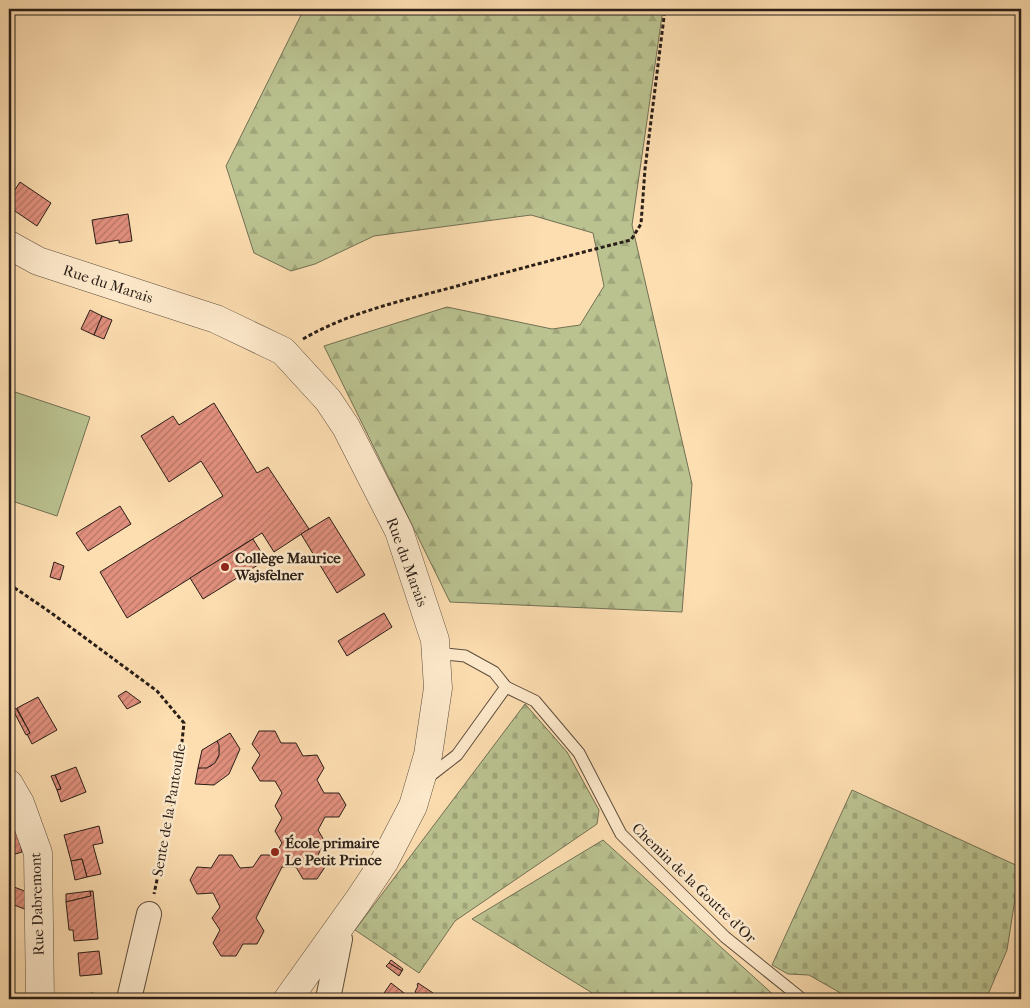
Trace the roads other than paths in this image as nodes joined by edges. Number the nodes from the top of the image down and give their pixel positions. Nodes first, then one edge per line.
1 (9, 245) edge
2 (436, 654) junction
3 (506, 688) junction
4 (9, 784) edge
5 (420, 784) junction
6 (149, 914) road end
7 (337, 930) junction
8 (36, 998) edge
9 (129, 999) edge
10 (288, 999) edge
11 (328, 999) edge
12 (802, 999) edge

1 - 2 street, Rue du Marais
2 - 3 lane
2 - 5 street, Rue du Marais
3 - 5 lane
3 - 12 lane, Chemin de la Goutte d'Or
4 - 8 street, Rue Dabremont
5 - 7 street, Rue du Marais
6 - 9 street
7 - 10 street, Rue du Marais
7 - 11 street

